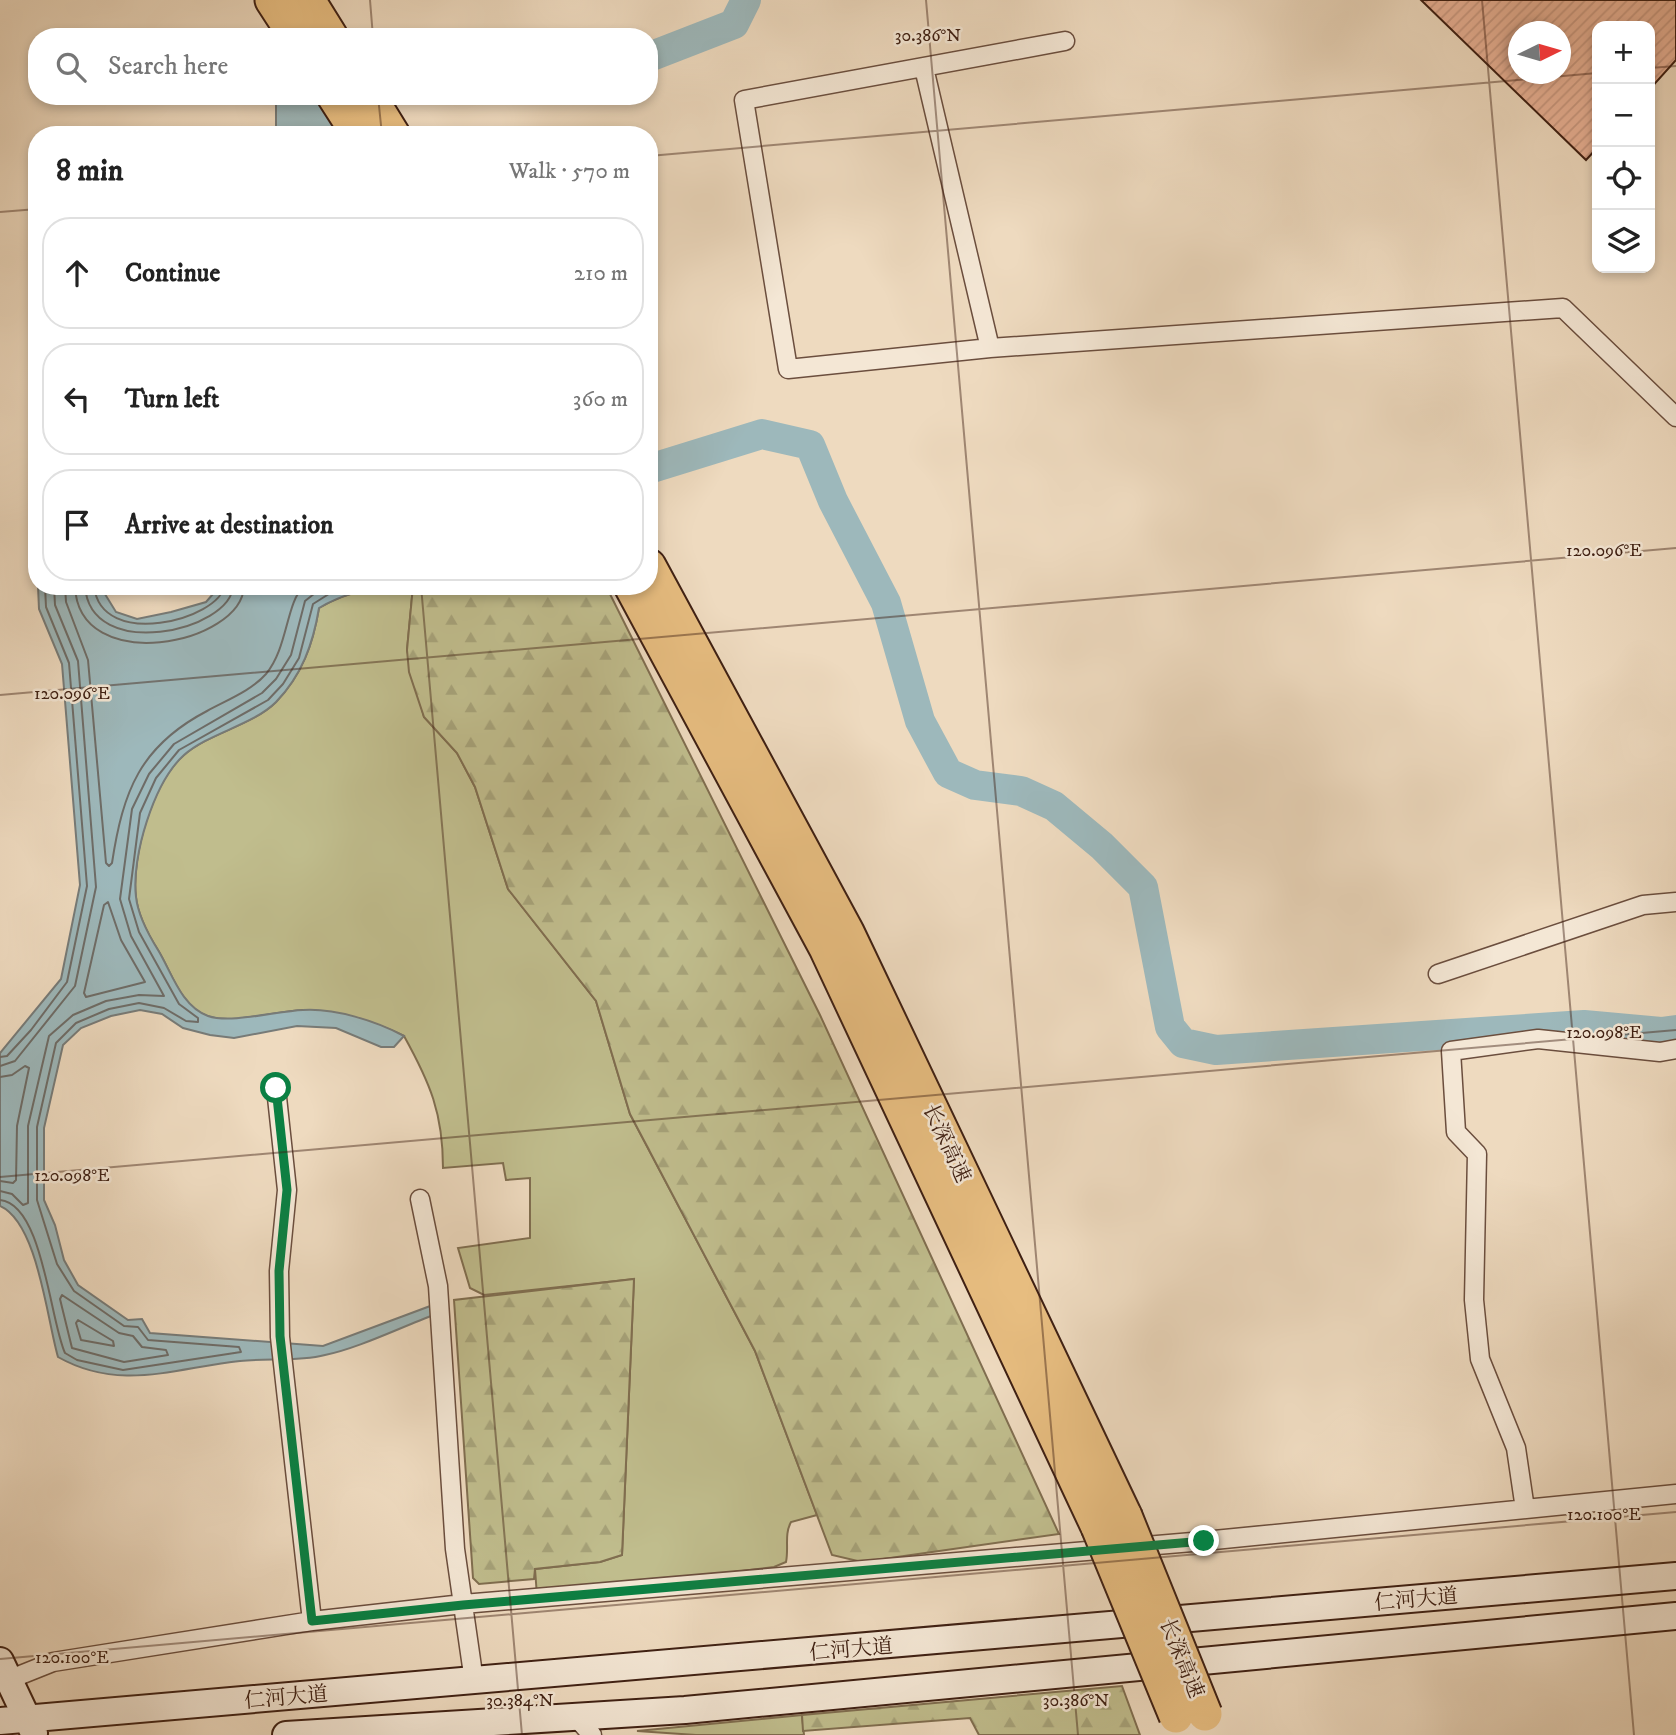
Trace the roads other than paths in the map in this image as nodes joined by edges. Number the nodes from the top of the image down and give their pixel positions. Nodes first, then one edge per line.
1 (272, 0) edge
2 (308, 0) edge
3 (290, 28) edge
4 (325, 28) edge
5 (1065, 41) dead end
6 (924, 68) junction
7 (340, 105) edge
8 (375, 105) edge
9 (353, 126) edge
10 (387, 126) edge
11 (990, 348) junction
12 (1676, 417) edge
13 (658, 583) edge
14 (636, 595) edge
15 (1676, 902) edge
16 (1438, 974) dead end
17 (1676, 1049) edge
18 (276, 1088) dead end
19 (420, 1199) dead end
20 (1676, 1494) edge
21 (1525, 1509) junction
22 (1111, 1521) junction
23 (1676, 1576) edge
24 (463, 1605) junction
25 (1676, 1616) edge
26 (312, 1621) junction
27 (4, 1670) edge
28 (474, 1681) junction
29 (20, 1725) edge
30 (1194, 1725) edge
31 (584, 1726) edge
32 (286, 1735) edge

1 - 3 highway
2 - 4 highway
5 - 6 street
6 - 11 street
6 - 11 street
7 - 9 highway
8 - 10 highway
11 - 12 street
13 - 22 highway, 长深高速
14 - 22 highway, 长深高速
15 - 16 street
17 - 21 street
18 - 26 street
19 - 24 street
20 - 21 street
21 - 24 street
22 - 30 highway, 长深高速, bridge
23 - 28 main road, 仁河大道
24 - 26 street
24 - 28 street
25 - 31 main road, 仁河大道
26 - 27 street
27 - 29 main road
28 - 29 main road, 仁河大道
31 - 32 main road, 仁河大道

